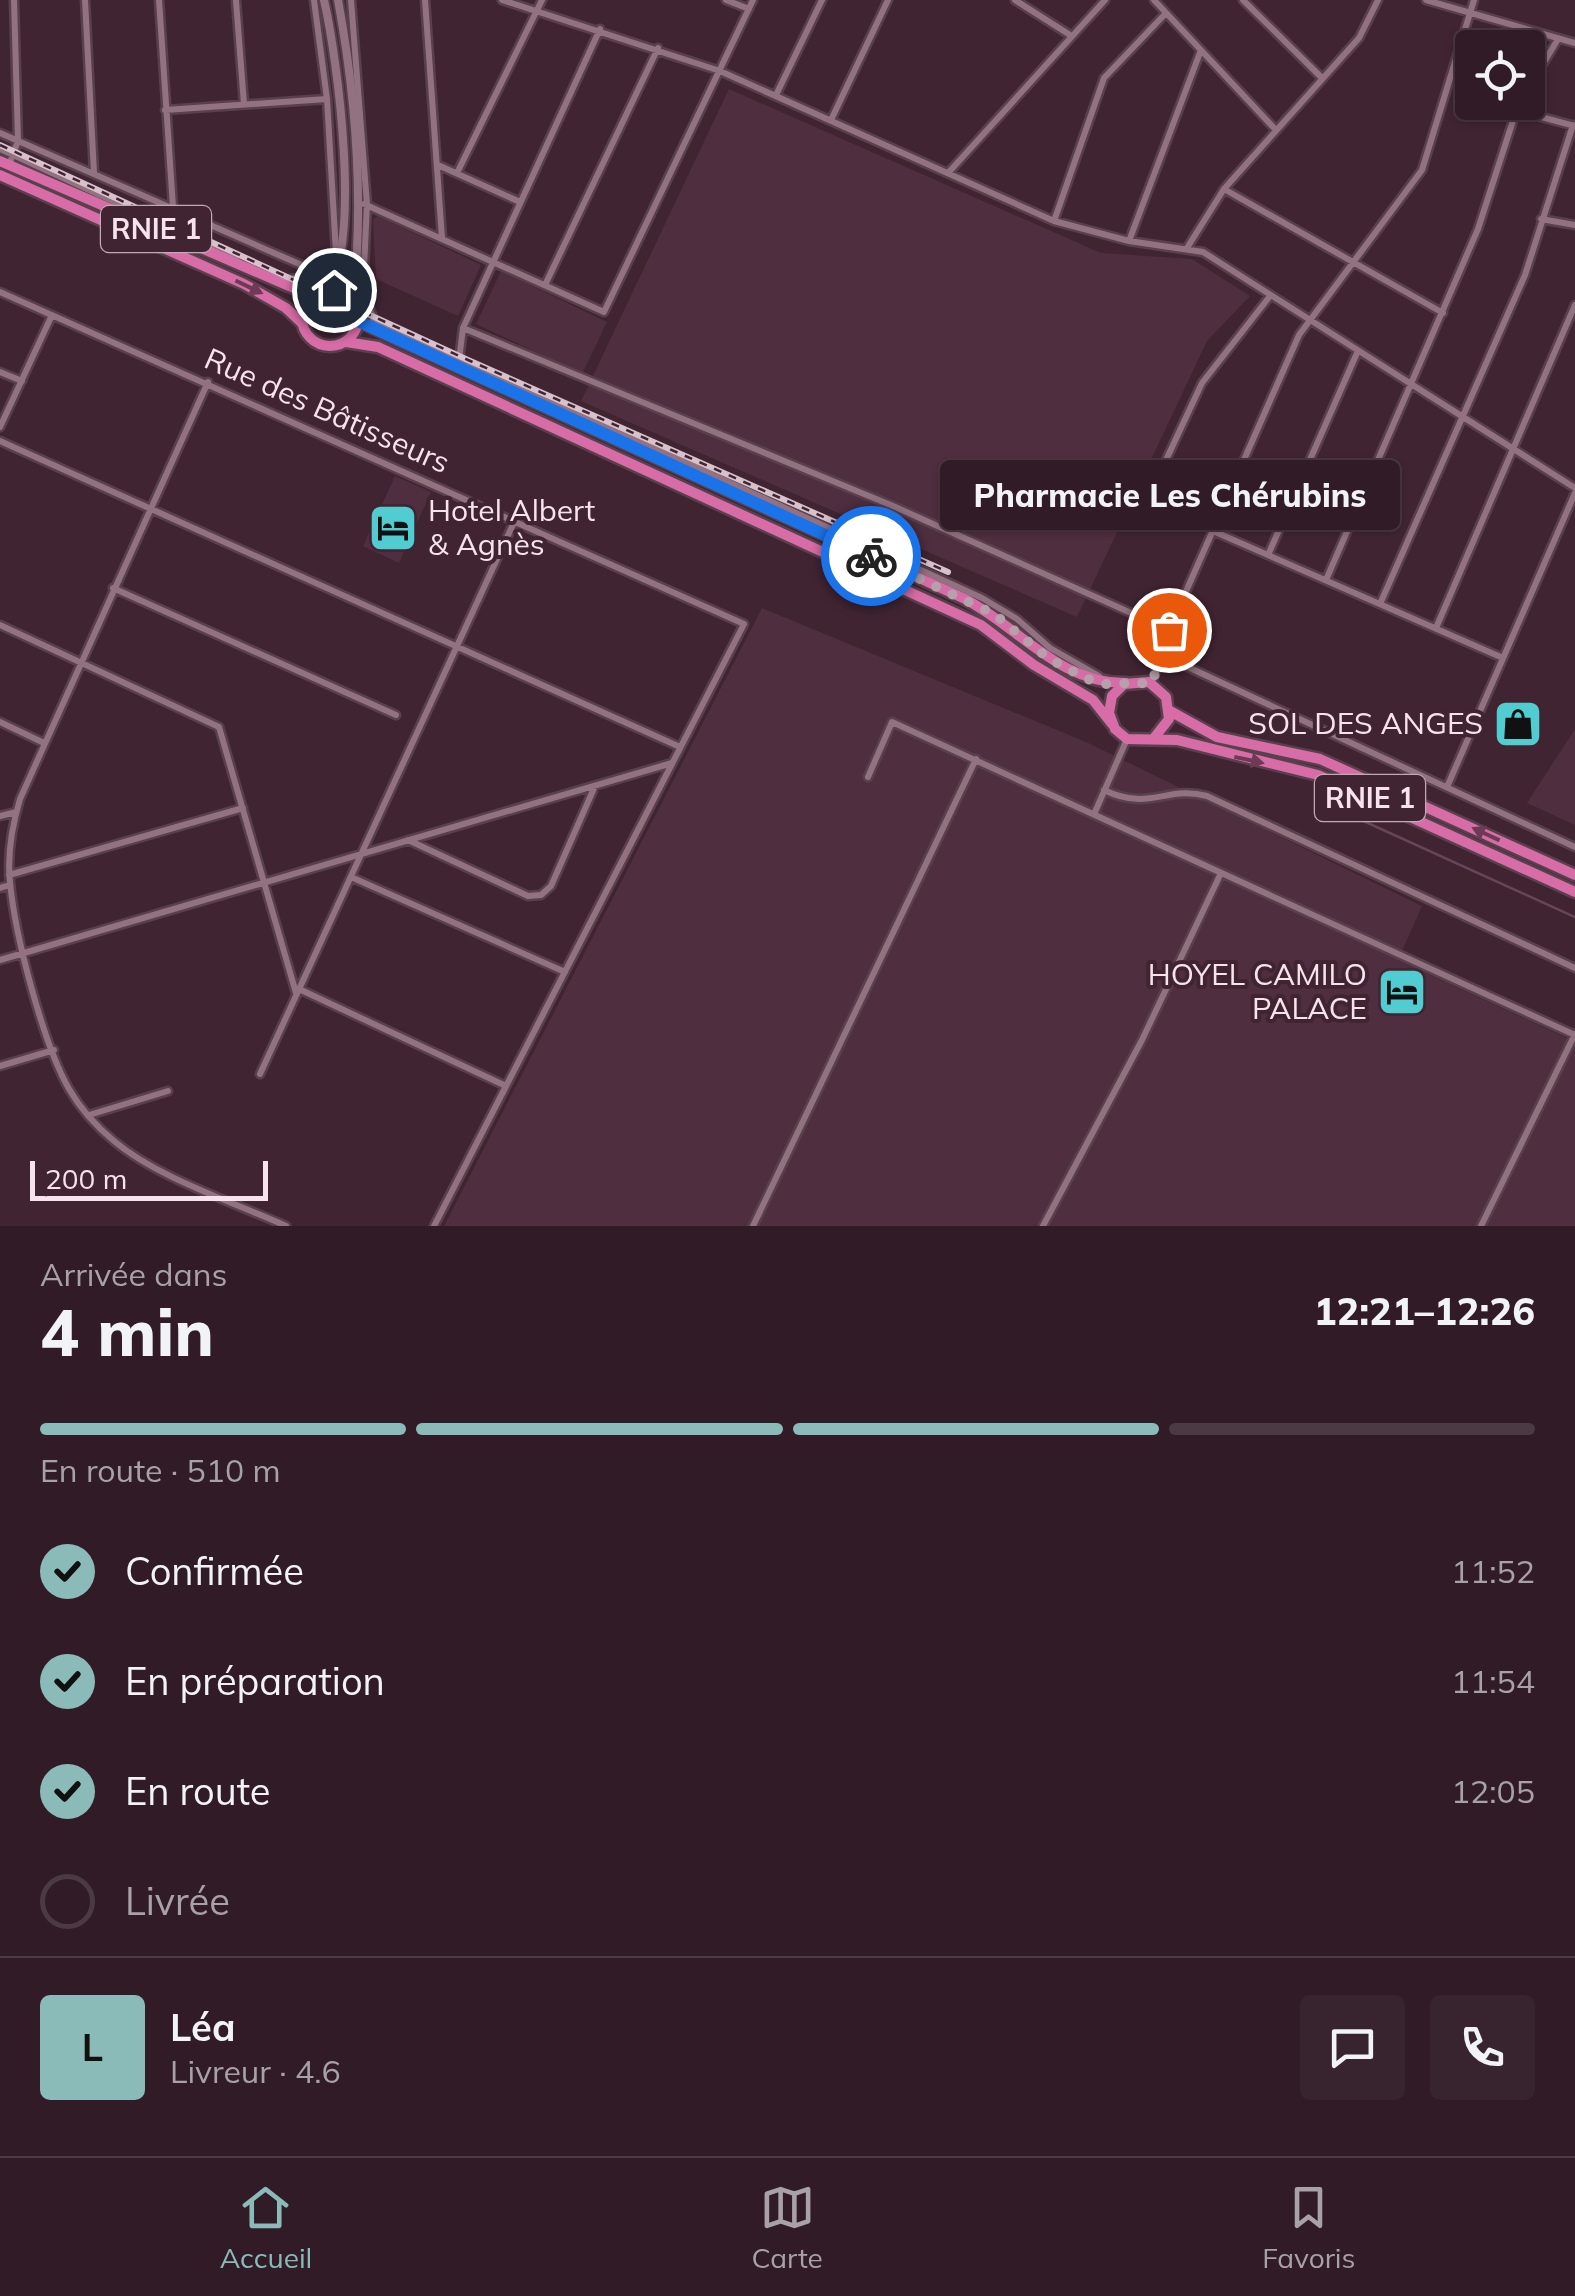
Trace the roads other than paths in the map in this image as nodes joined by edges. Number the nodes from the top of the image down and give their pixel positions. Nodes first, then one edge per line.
1 (14, 0) edge
2 (85, 0) edge
3 (159, 0) edge
4 (236, 0) edge
5 (314, 0) edge
6 (324, 0) edge
7 (338, 0) edge
8 (351, 0) edge
9 (426, 0) edge
10 (502, 0) edge
11 (542, 0) edge
12 (726, 0) edge
13 (753, 0) edge
14 (822, 0) edge
15 (888, 0) edge
16 (1016, 0) edge
17 (1105, 0) edge
18 (1154, 0) edge
19 (1244, 0) edge
20 (1378, 0) edge
21 (1426, 0) edge
22 (1474, 0) edge
23 (749, 9) junction
24 (538, 11) junction
25 (1166, 13) junction
26 (1470, 13) junction
27 (600, 29) junction
28 (1070, 35) junction
29 (1558, 40) junction
30 (1575, 44) edge
31 (658, 48) junction
32 (1201, 50) junction
33 (1545, 61) edge
34 (720, 70) junction
35 (1322, 78) junction
36 (776, 95) junction
37 (328, 98) junction
38 (244, 104) junction
39 (165, 110) junction
40 (1545, 115) edge
41 (831, 120) junction
42 (1513, 120) edge
43 (1574, 125) edge
44 (1275, 129) junction
45 (0, 133) edge
46 (18, 141) junction
47 (0, 149) edge
48 (8, 160) edge
49 (438, 165) junction
50 (948, 172) junction
51 (458, 173) junction
52 (94, 174) junction
53 (0, 175) edge
54 (1224, 189) junction
55 (520, 202) junction
56 (362, 203) junction
57 (173, 207) junction
58 (1054, 220) junction
59 (1542, 220) junction
60 (1575, 224) edge
61 (442, 238) junction
62 (1128, 241) junction
63 (1186, 248) junction
64 (493, 262) junction
65 (1353, 264) junction
66 (322, 274) junction
67 (545, 286) junction
68 (328, 290) junction
69 (0, 292) edge
70 (312, 296) junction
71 (1270, 296) junction
72 (353, 302) junction
73 (1575, 306) edge
74 (1443, 313) junction
75 (52, 315) junction
76 (358, 321) junction
77 (1307, 321) junction
78 (302, 323) junction
79 (463, 328) junction
80 (346, 342) junction
81 (1357, 353) junction
82 (459, 360) junction
83 (0, 372) edge
84 (22, 382) junction
85 (208, 382) junction
86 (1409, 385) junction
87 (1460, 416) junction
88 (0, 427) edge
89 (0, 441) edge
90 (1511, 450) junction
91 (1575, 490) edge
92 (149, 507) junction
93 (1222, 510) junction
94 (515, 520) junction
95 (1213, 531) junction
96 (1268, 555) junction
97 (1326, 580) junction
98 (114, 588) junction
99 (1380, 604) junction
100 (0, 625) edge
101 (1436, 628) junction
102 (1169, 630) junction
103 (456, 647) junction
104 (1162, 655) junction
105 (1504, 658) junction
106 (80, 663) junction
107 (1152, 683) junction
108 (1120, 684) junction
109 (1170, 711) junction
110 (396, 715) dead end
111 (0, 722) edge
112 (1112, 724) junction
113 (1154, 738) junction
114 (1127, 739) junction
115 (44, 742) junction
116 (680, 747) junction
117 (976, 759) junction
118 (673, 762) junction
119 (868, 777) dead end
120 (596, 784) junction
121 (1447, 787) junction
122 (1104, 790) junction
123 (243, 808) junction
124 (16, 812) junction
125 (1095, 812) junction
126 (0, 816) edge
127 (407, 840) junction
128 (1575, 847) edge
129 (362, 852) junction
130 (1221, 873) junction
131 (9, 875) junction
132 (1575, 875) edge
133 (350, 877) junction
134 (264, 882) junction
135 (10, 885) junction
136 (0, 888) edge
137 (1575, 892) edge
138 (24, 953) junction
139 (0, 960) edge
140 (1575, 968) edge
141 (565, 972) junction
142 (298, 992) junction
143 (1575, 1034) edge
144 (54, 1050) junction
145 (0, 1066) edge
146 (260, 1074) dead end
147 (506, 1086) junction
148 (168, 1091) dead end
149 (89, 1115) junction
150 (286, 1226) edge
151 (434, 1226) edge
152 (752, 1226) edge
153 (1043, 1226) edge
154 (1481, 1226) edge

1 - 46 street
2 - 52 street
3 - 39 street
4 - 38 street
5 - 37 street
6 - 68 street
7 - 56 street
8 - 56 street
9 - 49 street
10 - 24 street
11 - 24 street
12 - 23 street
13 - 23 street
14 - 36 street
15 - 41 street
16 - 28 street
17 - 28 street
18 - 25 street
19 - 35 street
20 - 35 street
21 - 26 street
22 - 26 street
23 - 34 street
24 - 27 street
24 - 51 street
25 - 32 street
25 - 58 street
26 - 29 street
26 - 65 street
27 - 31 street
27 - 55 street
28 - 50 street
29 - 30 street
29 - 33 street
31 - 34 street
31 - 67 street
32 - 44 street
32 - 62 street
34 - 36 street
34 - 67 street
35 - 44 street
36 - 41 street
37 - 38 street
37 - 66 street
38 - 39 street
39 - 57 street
40 - 43 street
41 - 50 street
42 - 74 street
43 - 59 street
44 - 54 street
45 - 46 street
46 - 48 street
46 - 52 street
47 - 48 street
48 - 66 street
48 - 70 highway, RNIE 1
49 - 51 street
49 - 61 street
50 - 58 street
51 - 55 street
52 - 57 street
53 -> 78 highway, RNIE 1
54 - 63 street
54 - 65 street
55 - 64 street
56 - 61 street
56 - 72 street
56 - 82 street
57 - 66 street
58 - 62 street
59 - 60 street
59 - 87 street
61 - 64 street
62 - 63 street
63 - 71 street
64 - 67 street
64 - 79 street
65 - 74 street
65 - 77 street
68 - 70 highway
68 - 72 highway
69 - 75 street, Rue des Bâtisseurs
70 - 78 highway
71 - 77 street
71 - 93 street
72 - 76 highway
73 - 90 street
74 - 86 street
75 - 84 street
75 - 85 street, Rue des Bâtisseurs
76 - 80 highway
76 - 108 highway
77 - 81 street
77 - 93 street
78 - 80 highway, RNIE 1
79 - 82 street
79 - 102 street
80 - 112 highway, RNIE 1
81 - 86 street
81 - 96 street
82 - 108 street
83 - 84 street
84 - 88 street
85 - 92 street
85 - 94 street, Rue des Bâtisseurs
86 - 87 street
86 - 97 street
87 - 90 street
87 - 99 street
89 - 92 street
90 - 91 street
90 - 101 street
91 - 105 street
92 - 98 street
92 - 103 street
93 - 95 street
94 - 103 street
94 - 116 street, Rue des Bâtisseurs
95 - 96 street
95 - 102 street
96 - 97 street
97 - 99 street
98 - 106 street
98 - 110 street
99 - 101 street
100 - 106 street
101 - 105 street
102 - 104 street
103 - 116 street
103 - 129 street
104 - 107 street
104 - 121 street
105 - 121 street
106 - 115 street
106 - 123 street
107 - 108 highway
107 - 109 highway, RNIE 1
108 - 112 highway
109 - 113 highway
132 -> 109 highway, RNIE 1
111 - 115 street
112 - 114 highway, RNIE 1
113 - 114 highway, RNIE 1
113 -> 137 highway, RNIE 1
114 - 122 street
115 - 124 street
116 - 118 street
117 - 119 street
117 - 125 street
117 - 152 street
118 - 120 street
118 - 141 street
120 - 127 street
120 - 127 street
121 - 128 street
122 - 125 street
122 - 140 street
123 - 131 street
123 - 134 street
124 - 126 street
124 - 131 street
125 - 130 street
127 - 129 street
129 - 133 street
129 - 134 street
130 - 143 street
130 - 153 street
131 - 135 street
133 - 141 street
133 - 142 street
134 - 138 street
134 - 142 street
135 - 136 street
135 - 138 street
138 - 139 street
138 - 144 street
141 - 147 street
142 - 146 street
142 - 147 street
143 - 154 street
144 - 145 street
144 - 149 street
147 - 151 street
148 - 149 street
149 - 150 street

